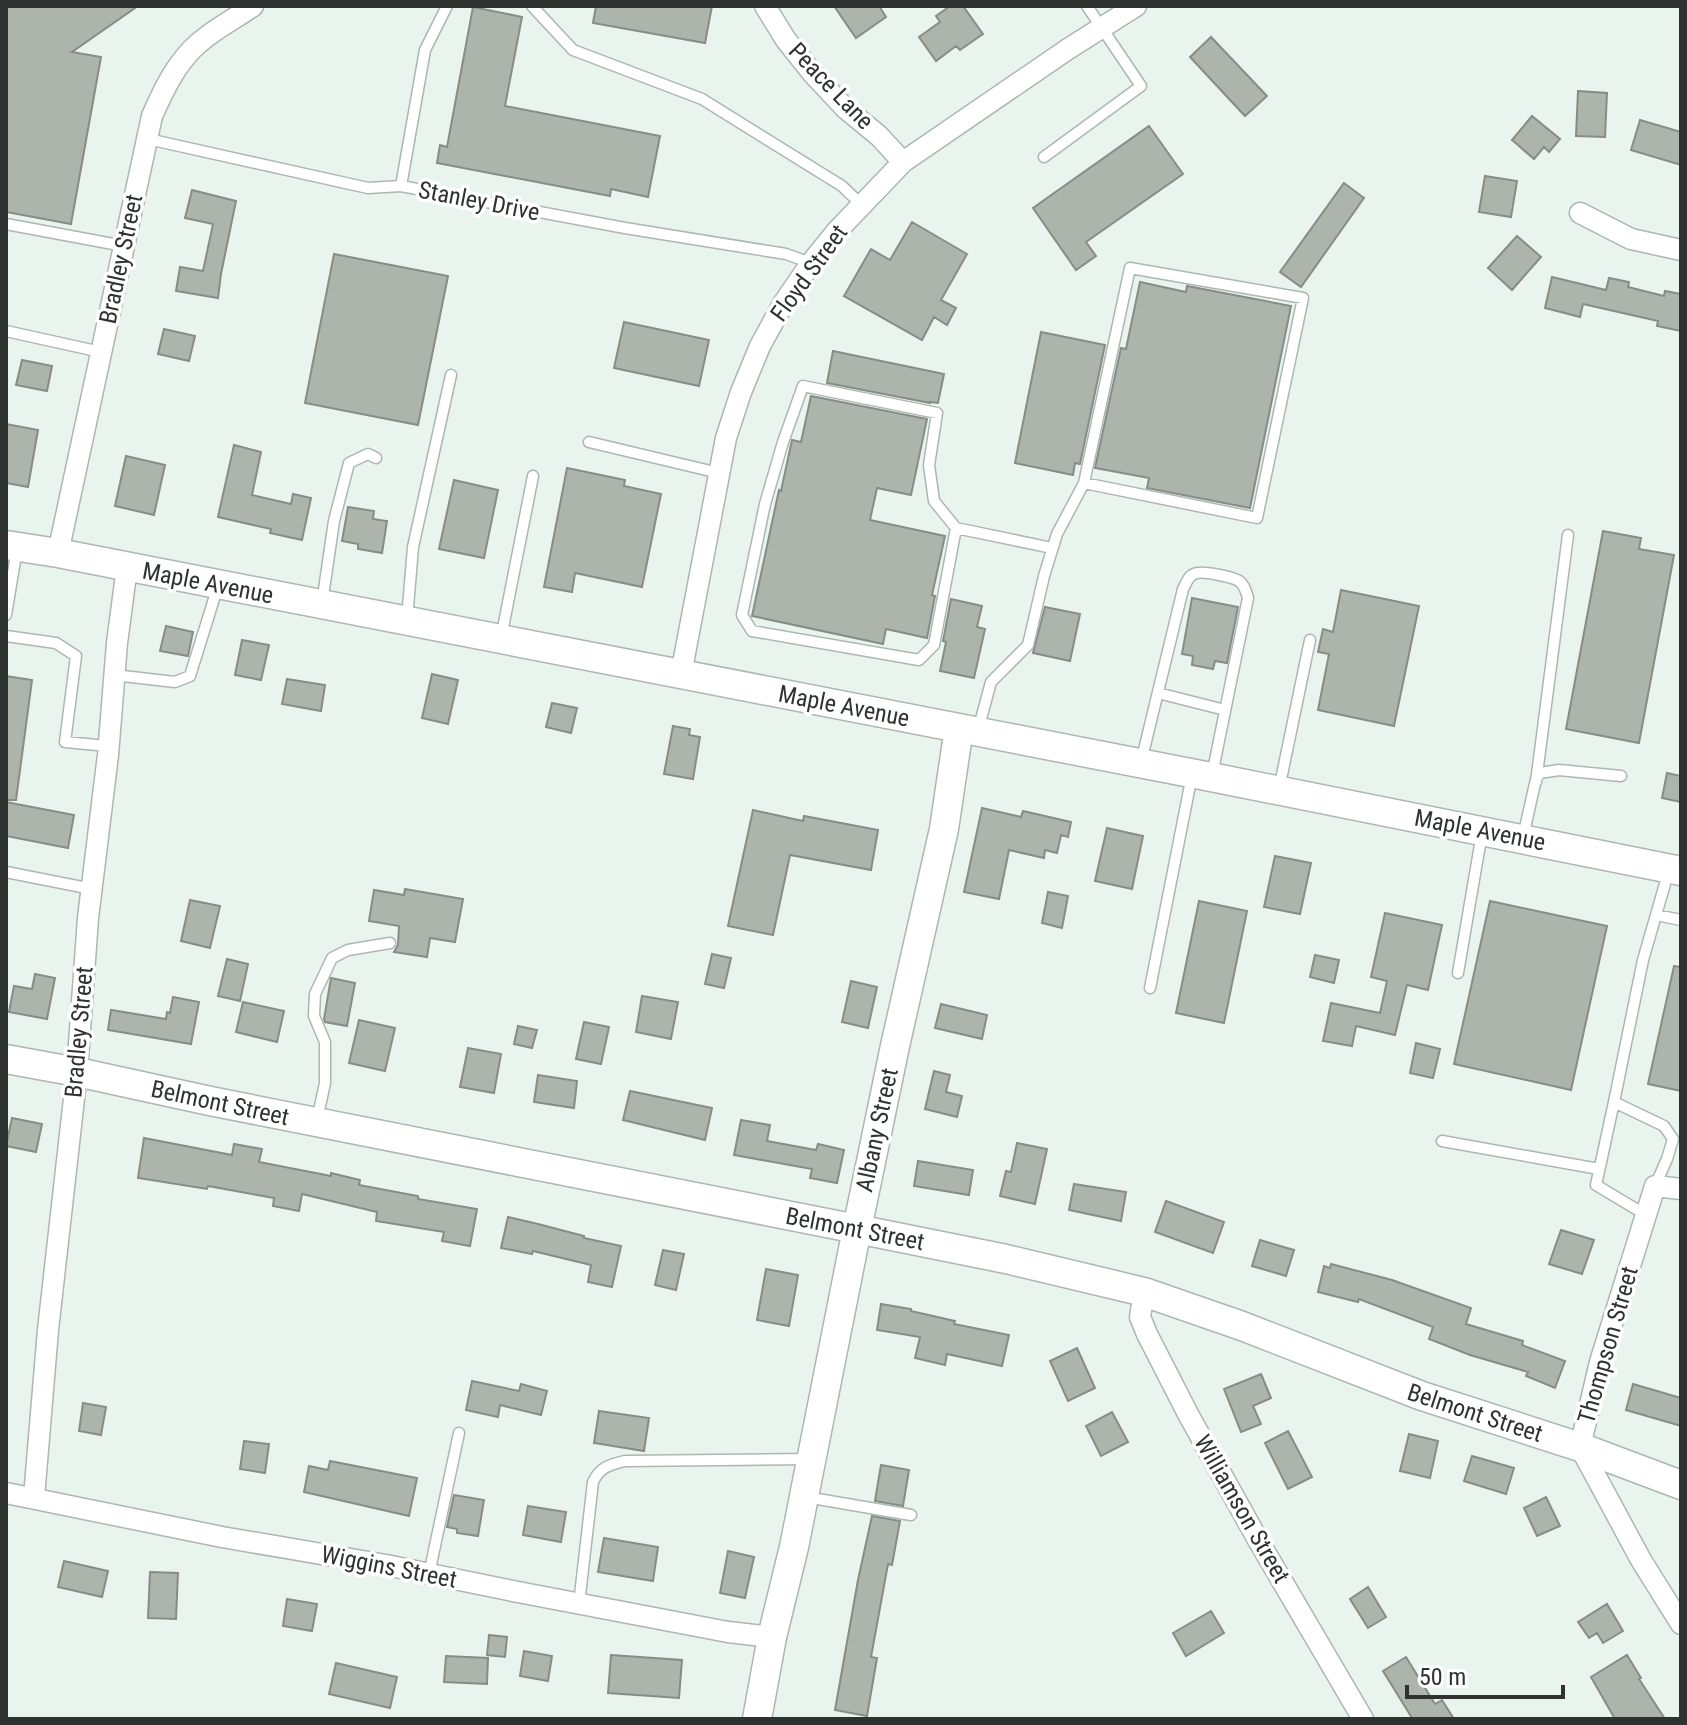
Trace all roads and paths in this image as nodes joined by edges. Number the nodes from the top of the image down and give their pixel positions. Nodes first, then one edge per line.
1 (253, 6) edge
2 (447, 6) edge
3 (532, 6) edge
4 (765, 6) edge
5 (1087, 6) edge
6 (1136, 6) edge
7 (1101, 28) junction
8 (148, 139) junction
9 (1044, 157) dead end
10 (903, 162) junction
11 (401, 186) junction
12 (862, 205) junction
13 (1580, 213) dead end
14 (6, 224) edge
15 (124, 246) junction
16 (1681, 250) edge
17 (811, 263) junction
18 (6, 331) edge
19 (101, 352) junction
20 (451, 375) dead end
21 (589, 442) dead end
22 (376, 458) dead end
23 (719, 473) junction
24 (533, 476) dead end
25 (1084, 483) junction
26 (956, 528) junction
27 (1568, 535) dead end
28 (11, 546) edge
29 (1052, 548) junction
30 (58, 553) junction
31 (127, 567) junction
32 (218, 584) junction
33 (322, 605) junction
34 (6, 615) edge
35 (407, 621) junction
36 (6, 636) edge
37 (501, 639) junction
38 (1310, 640) dead end
39 (681, 674) junction
40 (114, 675) junction
41 (1158, 693) junction
42 (1225, 710) junction
43 (968, 730) junction
44 (108, 746) junction
45 (1141, 763) junction
46 (1202, 775) junction
47 (1621, 776) dead end
48 (1536, 782) junction
49 (1279, 791) junction
50 (1483, 831) junction
51 (1522, 839) junction
52 (1675, 869) edge
53 (6, 872) edge
54 (92, 889) junction
55 (1656, 915) junction
56 (1681, 920) edge
57 (390, 943) dead end
58 (1458, 973) dead end
59 (1150, 988) dead end
60 (6, 1059) edge
61 (77, 1072) junction
62 (1614, 1102) junction
63 (316, 1122) junction
64 (1442, 1141) dead end
65 (1599, 1169) junction
66 (1655, 1186) junction
67 (1681, 1189) edge
68 (1646, 1215) junction
69 (857, 1229) junction
70 (1144, 1292) junction
71 (459, 1433) dead end
72 (1580, 1447) junction
73 (811, 1459) junction
74 (1681, 1485) edge
75 (6, 1493) edge
76 (804, 1496) junction
77 (34, 1497) junction
78 (911, 1515) dead end
79 (429, 1574) junction
80 (579, 1604) junction
81 (1681, 1624) edge
82 (772, 1637) junction
83 (757, 1719) edge
84 (1363, 1719) edge

1 - 8 street, Bradley Street
2 - 11 lane
3 - 12 lane
4 - 10 street, Peace Lane
5 - 7 lane
6 - 7 street, Floyd Street
7 - 9 lane
7 - 10 street, Floyd Street
8 - 11 lane, Stanley Drive
8 - 15 street, Bradley Street
10 - 12 street, Floyd Street
11 - 17 lane, Stanley Drive
12 - 17 street, Floyd Street
13 - 16 street
14 - 15 lane
15 - 19 street, Bradley Street
17 - 23 street, Floyd Street
18 - 19 lane
19 - 30 street, Bradley Street
20 - 35 lane
21 - 23 lane
22 - 33 lane
23 - 39 street, Floyd Street
24 - 37 lane
25 - 25 lane
25 - 29 lane
26 - 26 lane
26 - 29 lane
27 - 48 lane
28 - 30 street, Maple Avenue
28 - 34 lane
29 - 43 lane
30 - 31 street, Maple Avenue
31 - 32 street, Maple Avenue
31 - 40 street, Bradley Street
32 - 33 street, Maple Avenue
32 - 40 lane
33 - 35 street, Maple Avenue
35 - 37 street, Maple Avenue
36 - 44 lane
37 - 39 street, Maple Avenue
38 - 49 lane
39 - 43 street, Maple Avenue
40 - 44 street, Bradley Street
41 - 42 lane
41 - 42 lane
41 - 45 lane
42 - 46 lane
43 - 45 street, Maple Avenue
43 - 69 street, Albany Street
44 - 54 street, Bradley Street
45 - 46 street, Maple Avenue
46 - 49 street, Maple Avenue
46 - 59 lane
47 - 48 lane
48 - 51 lane
49 - 50 street, Maple Avenue
50 - 51 street, Maple Avenue
50 - 58 lane
51 - 52 street, Maple Avenue
52 - 55 lane
53 - 54 lane
54 - 61 street, Bradley Street
55 - 56 lane
55 - 62 lane
57 - 63 lane
60 - 61 street, Belmont Street
61 - 63 street, Belmont Street
61 - 77 street, Bradley Street
62 - 65 lane
62 - 66 lane
63 - 69 street, Belmont Street
64 - 65 lane
65 - 68 lane
66 - 67 street
66 - 68 street, Thompson Street
68 - 72 street, Thompson Street
69 - 70 street, Belmont Street
69 - 73 street, Albany Street
70 - 72 street, Belmont Street
70 - 84 street, Williamson Street
71 - 79 lane
72 - 74 street, Belmont Street
72 - 81 street, Thompson Street
73 - 76 street, Albany Street
73 - 80 lane
75 - 77 street, Wiggins Street
76 - 78 lane
76 - 82 street, Albany Street
77 - 79 street, Wiggins Street
79 - 80 street, Wiggins Street
80 - 82 street, Wiggins Street
82 - 83 street, Albany Street

